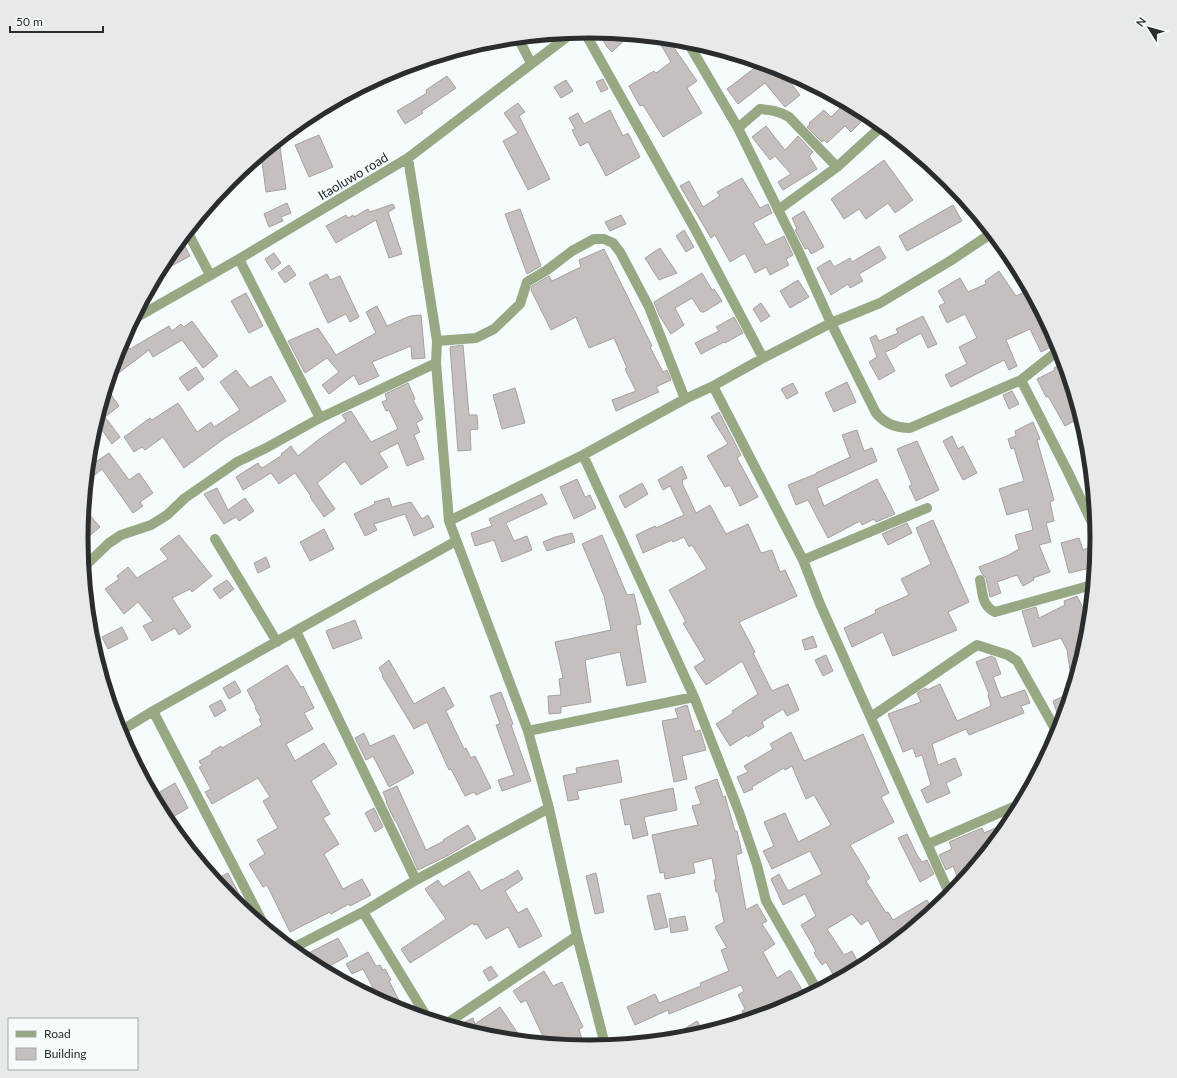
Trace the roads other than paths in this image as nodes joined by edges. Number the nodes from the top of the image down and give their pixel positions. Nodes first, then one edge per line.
1 (587, 38) edge
2 (564, 39) edge
3 (520, 42) edge
4 (692, 49) edge
5 (531, 63) junction
6 (738, 128) junction
7 (878, 130) edge
8 (408, 158) junction
9 (837, 168) junction
10 (778, 210) junction
11 (190, 236) edge
12 (987, 236) edge
13 (239, 259) junction
14 (210, 276) junction
15 (140, 316) edge
16 (831, 323) junction
17 (437, 341) junction
18 (1054, 354) edge
19 (763, 358) junction
20 (436, 363) junction
21 (1020, 380) junction
22 (713, 386) junction
23 (685, 399) junction
24 (320, 418) junction
25 (583, 454) junction
26 (927, 508) dead end
27 (1089, 515) edge
28 (449, 521) junction
29 (215, 539) dead end
30 (456, 541) junction
31 (803, 560) junction
32 (89, 563) edge
33 (980, 580) dead end
34 (1087, 587) edge
35 (296, 631) junction
36 (277, 642) junction
37 (694, 697) junction
38 (153, 711) junction
39 (871, 717) junction
40 (1053, 725) edge
41 (125, 728) edge
42 (528, 731) junction
43 (549, 808) junction
44 (1011, 808) edge
45 (928, 844) junction
46 (416, 880) junction
47 (947, 888) edge
48 (363, 912) junction
49 (259, 917) edge
50 (577, 936) junction
51 (297, 946) edge
52 (815, 986) edge
53 (424, 1012) edge
54 (451, 1021) edge
55 (604, 1040) edge

1 - 19 street
2 - 5 street, Itaoluwo road
3 - 5 street
4 - 6 street
5 - 8 street, Itaoluwo road
6 - 9 street
6 - 10 street
7 - 9 street
8 - 13 street, Itaoluwo road
8 - 17 street
9 - 10 street
10 - 16 street
11 - 14 street
12 - 16 street
13 - 14 street, Itaoluwo road
13 - 24 street
14 - 15 street, Itaoluwo road
16 - 19 street
16 - 21 street
17 - 20 street
17 - 23 street
18 - 21 street
19 - 22 street
20 - 24 street
20 - 28 street
21 - 27 street
22 - 23 street
22 - 31 street
23 - 25 street
24 - 32 street
25 - 28 street
25 - 37 street
26 - 31 street
28 - 30 street
29 - 36 street
30 - 35 street
30 - 42 street
31 - 39 street
33 - 34 street
35 - 36 street
35 - 46 street
36 - 38 street
37 - 42 street
37 - 52 street
38 - 41 street
38 - 49 street
39 - 40 street
39 - 45 street
42 - 43 street
43 - 46 street
43 - 50 street
44 - 45 street
45 - 47 street
46 - 48 street
48 - 51 street
48 - 53 street
50 - 54 street
50 - 55 street

